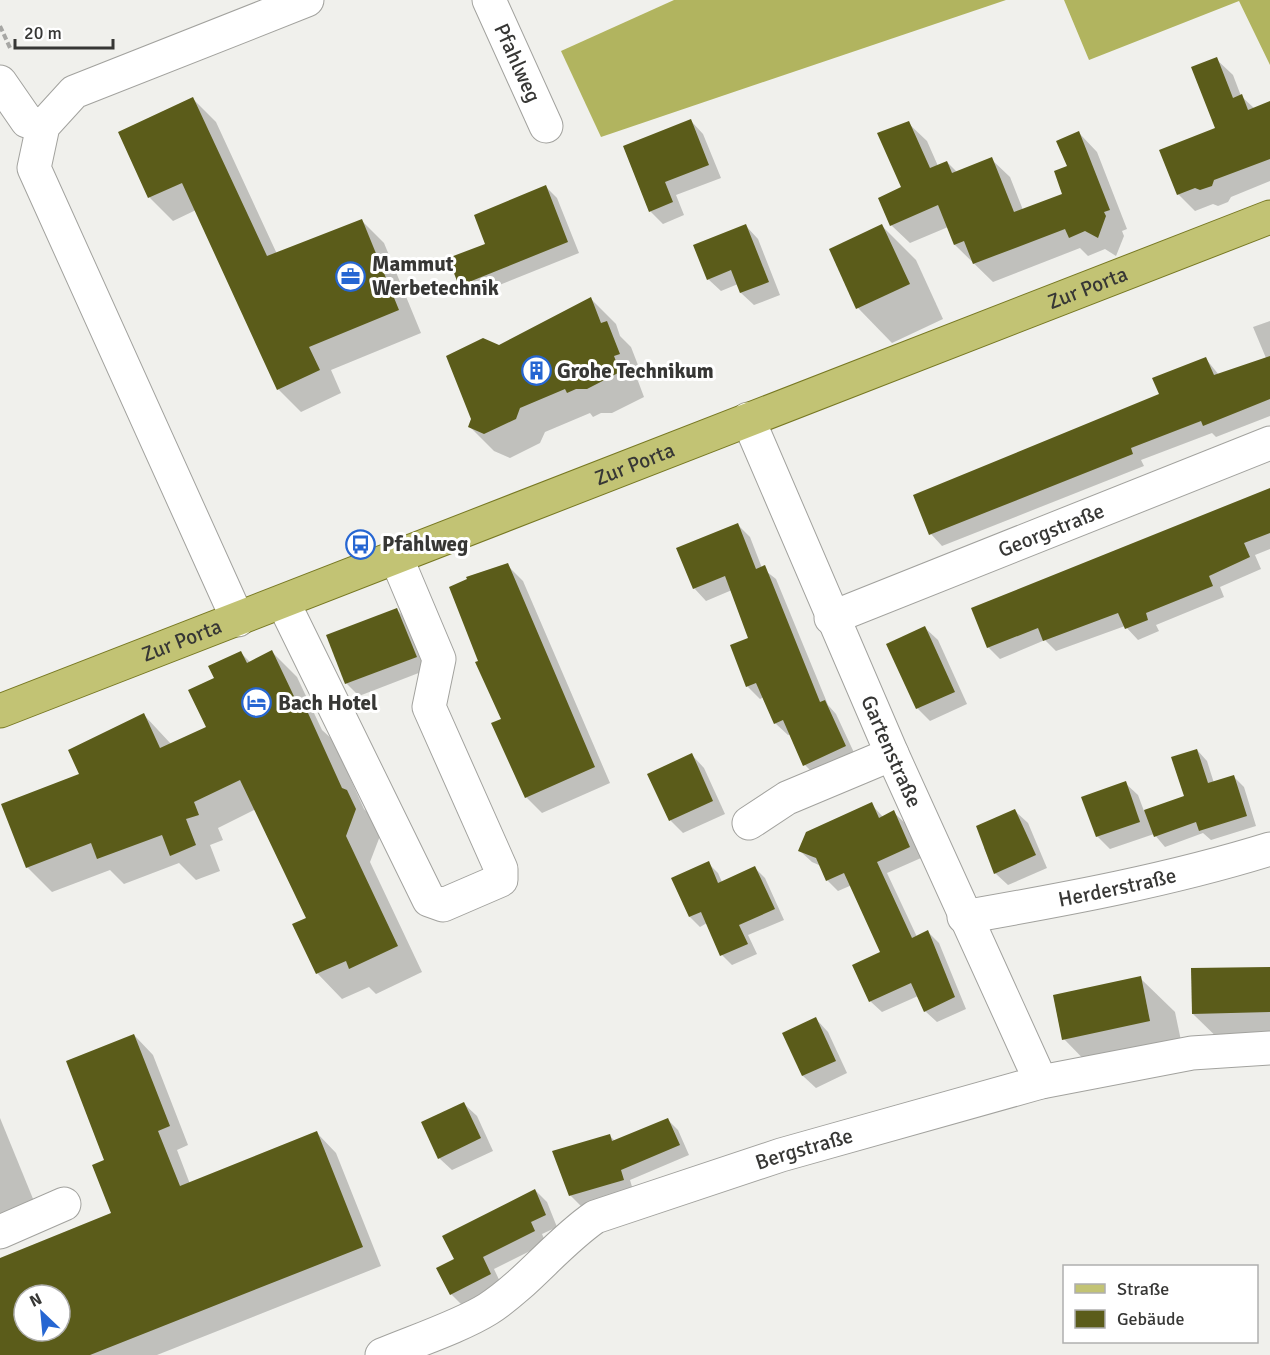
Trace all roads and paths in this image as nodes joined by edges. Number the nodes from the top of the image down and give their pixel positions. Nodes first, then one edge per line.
1 (307, 0) edge
2 (489, 0) edge
3 (0, 82) edge
4 (43, 126) junction
5 (546, 126) dead end
6 (1270, 218) edge
7 (748, 419) junction
8 (1270, 443) edge
9 (396, 557) junction
10 (283, 602) junction
11 (831, 618) junction
12 (238, 620) junction
13 (0, 711) edge
14 (891, 754) junction
15 (749, 823) dead end
16 (1270, 849) edge
17 (964, 917) junction
18 (1270, 1048) edge
19 (1041, 1082) junction
20 (64, 1204) dead end
21 (0, 1232) edge
22 (382, 1355) edge

1 - 4 street
2 - 5 street, Pfahlweg
3 - 4 street
4 - 12 street
6 - 7 main road, Zur Porta
7 - 9 main road, Zur Porta
7 - 11 street, Gartenstraße
8 - 11 street, Georgstraße
9 - 10 main road, Zur Porta
9 - 10 street
10 - 12 main road, Zur Porta
11 - 14 street, Gartenstraße
12 - 13 main road, Zur Porta
14 - 15 street
14 - 17 street, Gartenstraße
16 - 17 street, Herderstraße
17 - 19 street, Gartenstraße
18 - 19 street, Bergstraße
19 - 22 street, Bergstraße
20 - 21 street

